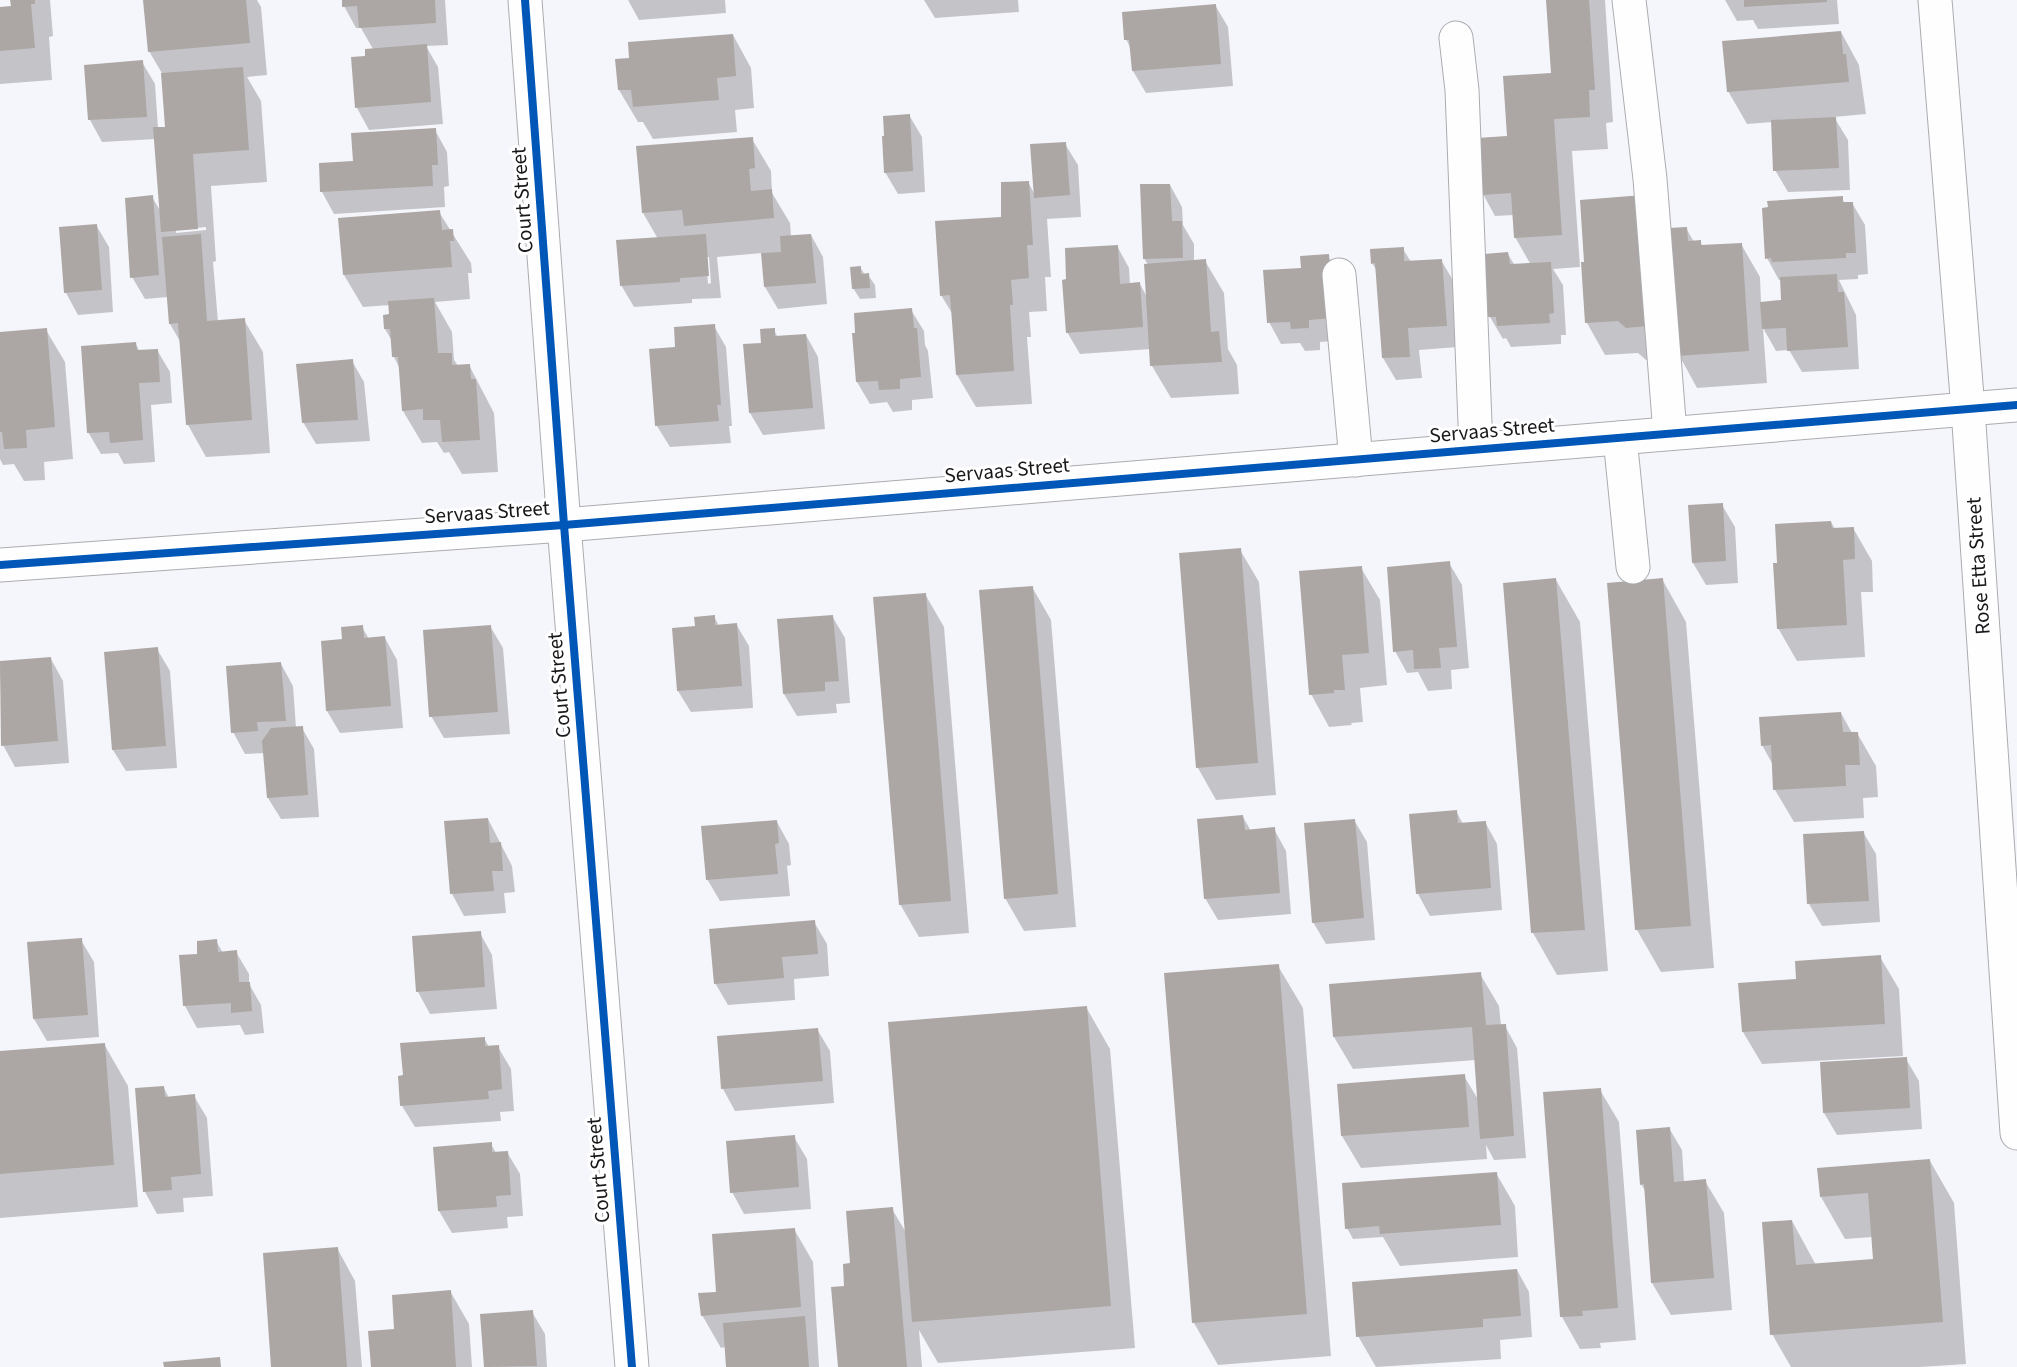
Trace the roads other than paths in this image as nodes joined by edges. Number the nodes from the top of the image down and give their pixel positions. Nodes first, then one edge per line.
1 (525, 0) edge
2 (1629, 0) edge
3 (1935, 0) edge
4 (1456, 38) dead end
5 (1339, 275) dead end
6 (2017, 405) edge
7 (1968, 409) junction
8 (1670, 433) junction
9 (1620, 438) junction
10 (1476, 449) junction
11 (1356, 460) junction
12 (564, 525) junction
13 (0, 565) edge
14 (1633, 567) dead end
15 (2017, 1133) edge
16 (632, 1367) edge

1 - 12 street, Court Street
2 - 8 street
3 - 7 street, Rose Etta Street
4 - 10 street
5 - 11 street
6 - 7 street, Servaas Street
7 - 8 street, Servaas Street
7 - 15 street, Rose Etta Street
8 - 9 street, Servaas Street
9 - 10 street, Servaas Street
9 - 14 street
10 - 11 street, Servaas Street
11 - 12 street, Servaas Street
12 - 13 street, Servaas Street
12 - 16 street, Court Street

